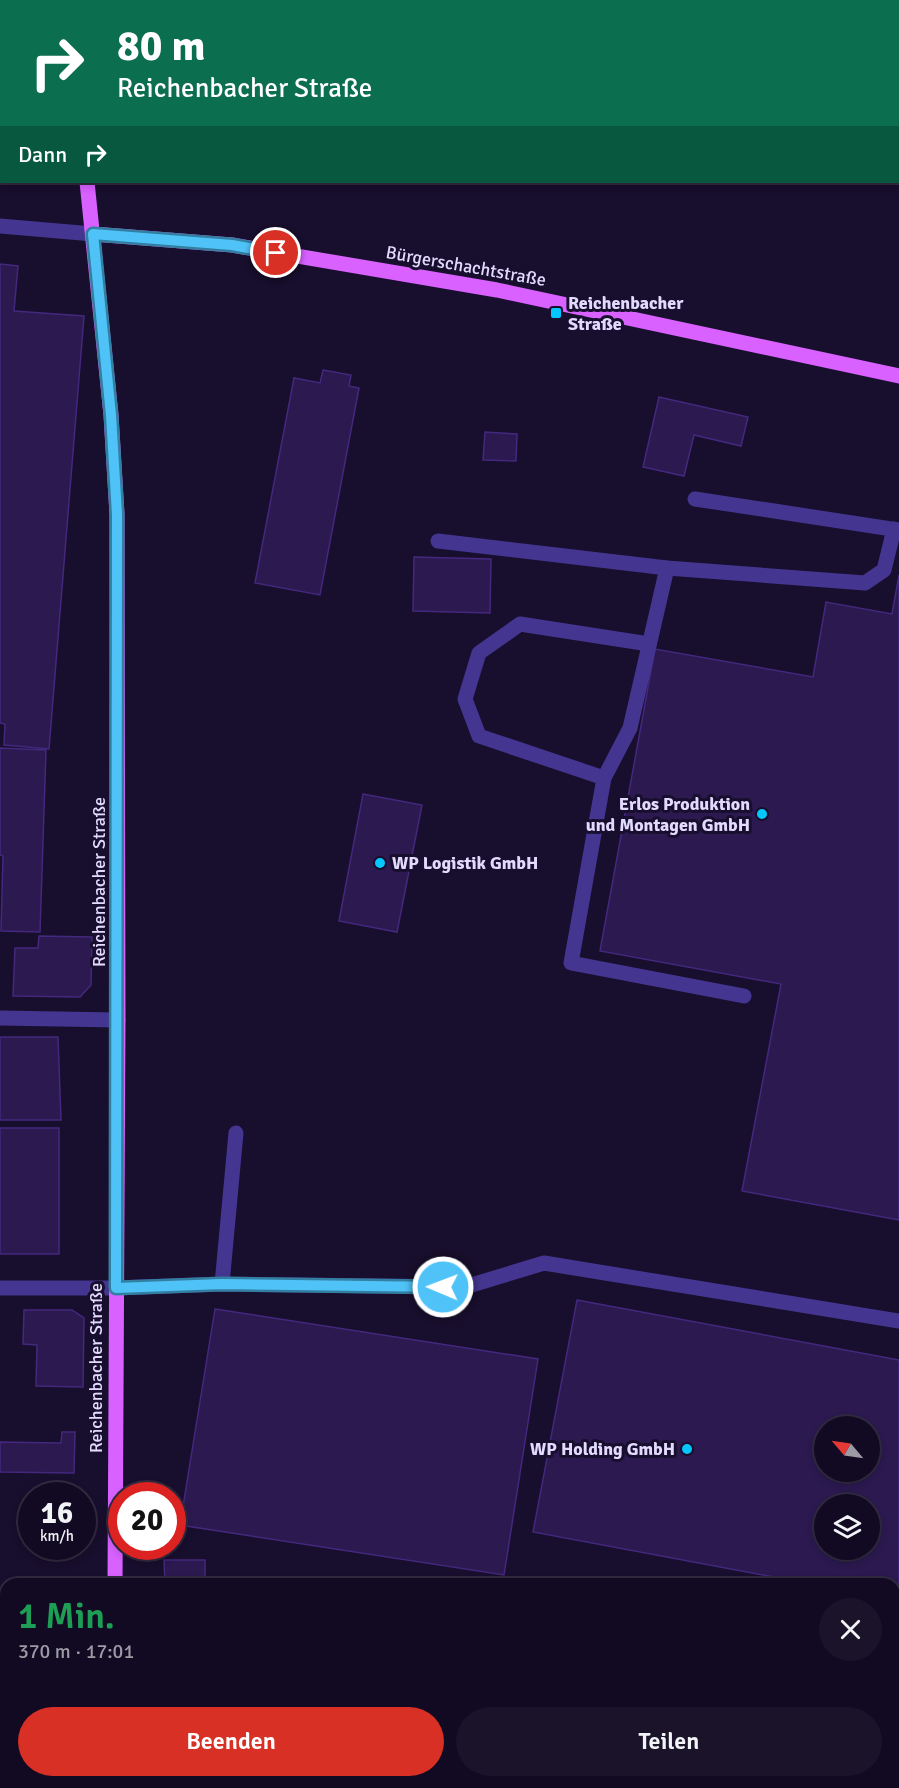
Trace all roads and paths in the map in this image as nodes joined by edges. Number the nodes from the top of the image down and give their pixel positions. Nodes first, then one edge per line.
1 (87, 183) edge
2 (0, 226) edge
3 (93, 234) junction
4 (899, 376) edge
5 (695, 499) dead end
6 (896, 529) edge
7 (438, 541) dead end
8 (667, 568) junction
9 (649, 644) junction
10 (604, 778) junction
11 (744, 996) dead end
12 (0, 1018) edge
13 (118, 1020) junction
14 (236, 1133) dead end
15 (222, 1284) junction
16 (0, 1288) edge
17 (116, 1288) junction
18 (899, 1321) edge
19 (115, 1578) edge

1 - 3 main road, Reichenbacher Straße
2 - 3 street
3 - 4 main road, Bürgerschachtstraße
3 - 13 main road, Reichenbacher Straße
5 - 6 street
6 - 8 street
7 - 8 street
8 - 9 street
9 - 10 street
9 - 10 street
10 - 11 street
12 - 13 street
13 - 17 main road, Reichenbacher Straße
14 - 15 street
15 - 17 street
15 - 18 street
16 - 17 street
17 - 19 main road, Reichenbacher Straße

